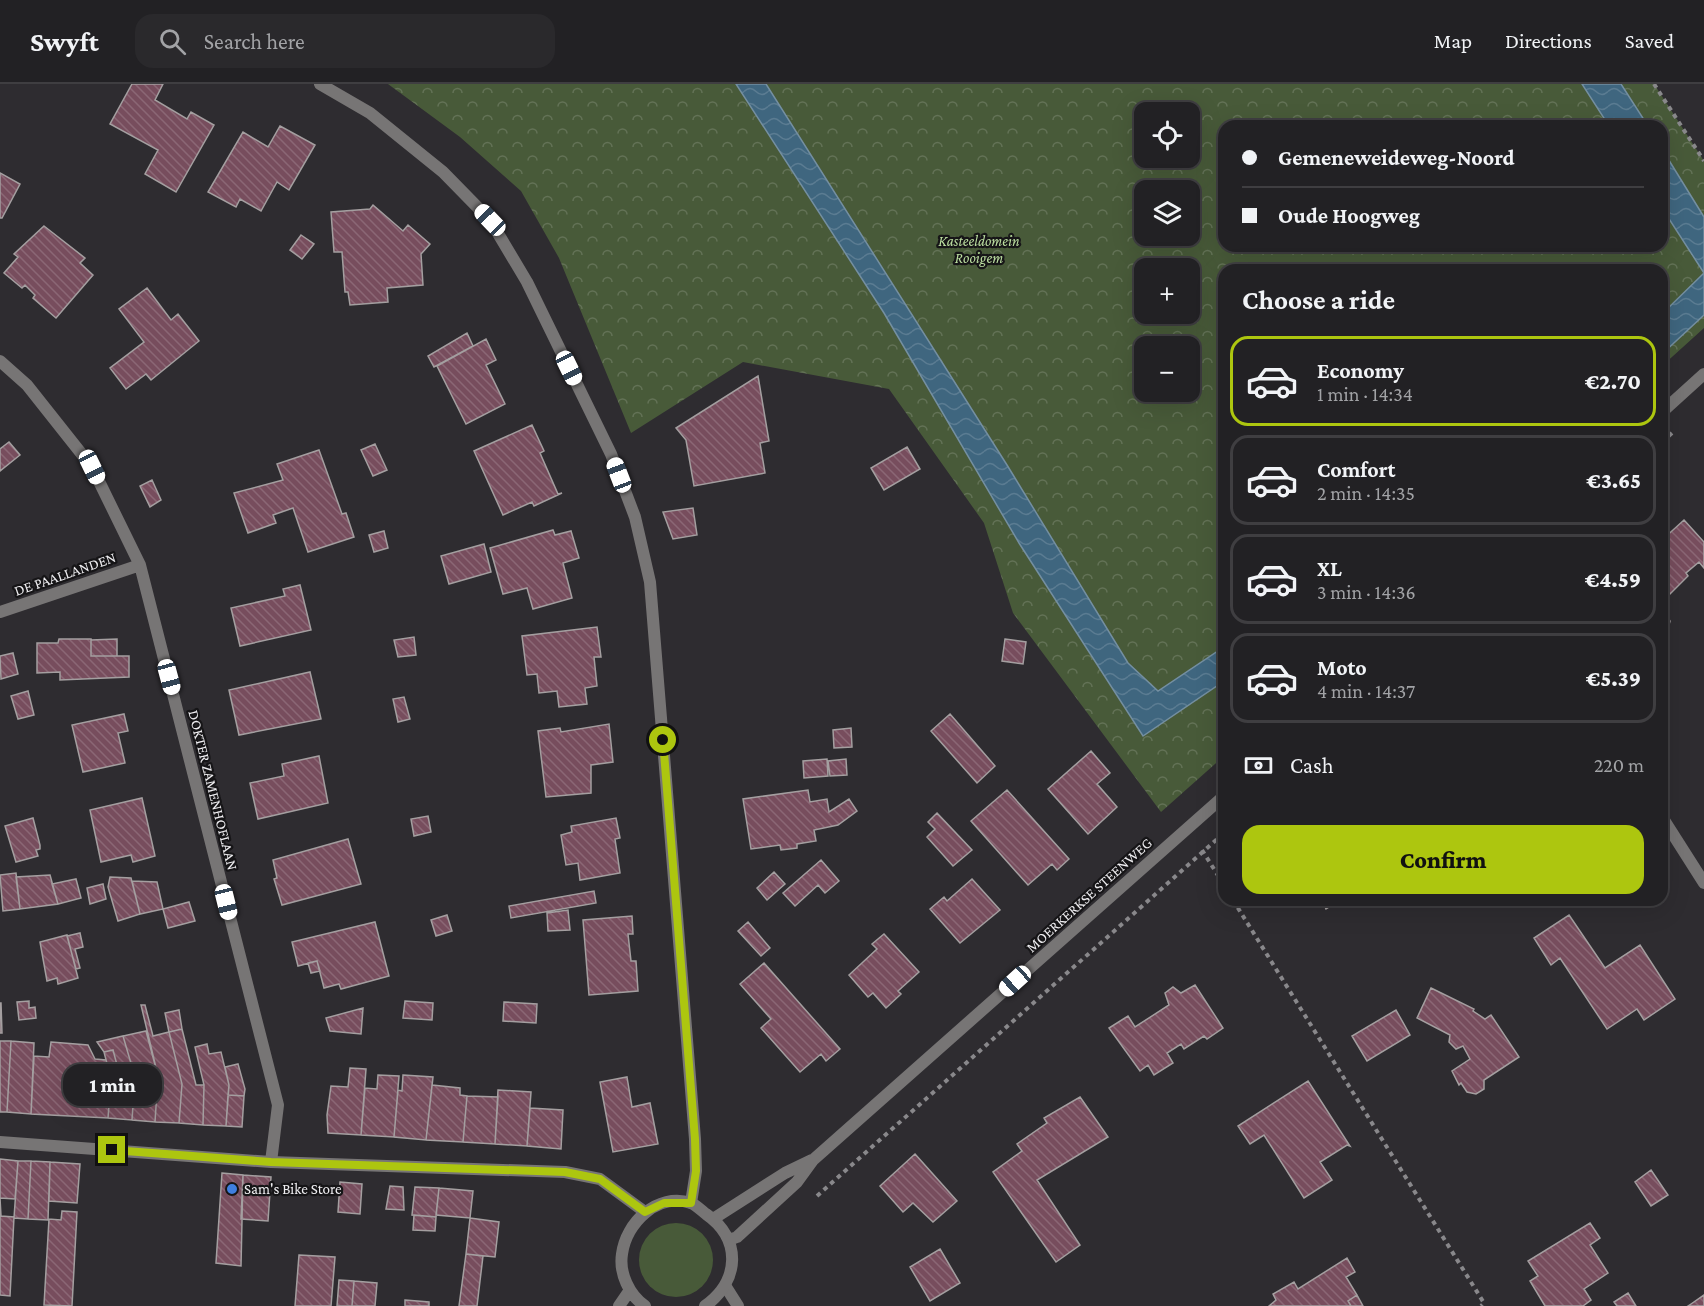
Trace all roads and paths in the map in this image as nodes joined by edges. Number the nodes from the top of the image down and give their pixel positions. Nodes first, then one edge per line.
1 (320, 84) edge
2 (1654, 84) edge
3 (1704, 161) edge
4 (0, 361) edge
5 (1704, 374) edge
6 (1668, 407) edge
7 (140, 565) junction
8 (0, 612) edge
9 (1218, 801) edge
10 (1668, 826) edge
11 (1218, 837) edge
12 (1203, 851) junction
13 (1218, 875) edge
14 (1704, 883) edge
15 (1237, 906) edge
16 (0, 1142) edge
17 (813, 1160) junction
18 (271, 1162) junction
19 (813, 1199) dead end
20 (691, 1203) junction
21 (645, 1212) junction
22 (713, 1219) junction
23 (729, 1240) junction
24 (726, 1287) junction
25 (630, 1290) junction
26 (619, 1306) edge
27 (645, 1306) edge
28 (705, 1306) edge
29 (738, 1306) edge
30 (1481, 1306) edge

1 - 20 street
2 - 3 path
4 - 7 street, DOKTER ZAMENHOFLAAN
5 - 6 street
7 - 8 street, DE PAALLANDEN
7 - 18 street, DOKTER ZAMENHOFLAAN
9 - 17 street, MOERKERKSE STEENWEG
10 - 14 street
11 - 12 path
12 - 13 path
12 - 19 path
15 - 30 path
16 - 18 street
17 - 22 street, MOERKERKSE STEENWEG
17 - 23 street, MOERKERKSE STEENWEG
18 - 21 street
20 - 21 street
20 - 22 street
21 - 25 street
22 - 23 street
23 - 24 street
24 - 28 street
24 - 29 street
25 - 26 street
25 - 27 street

